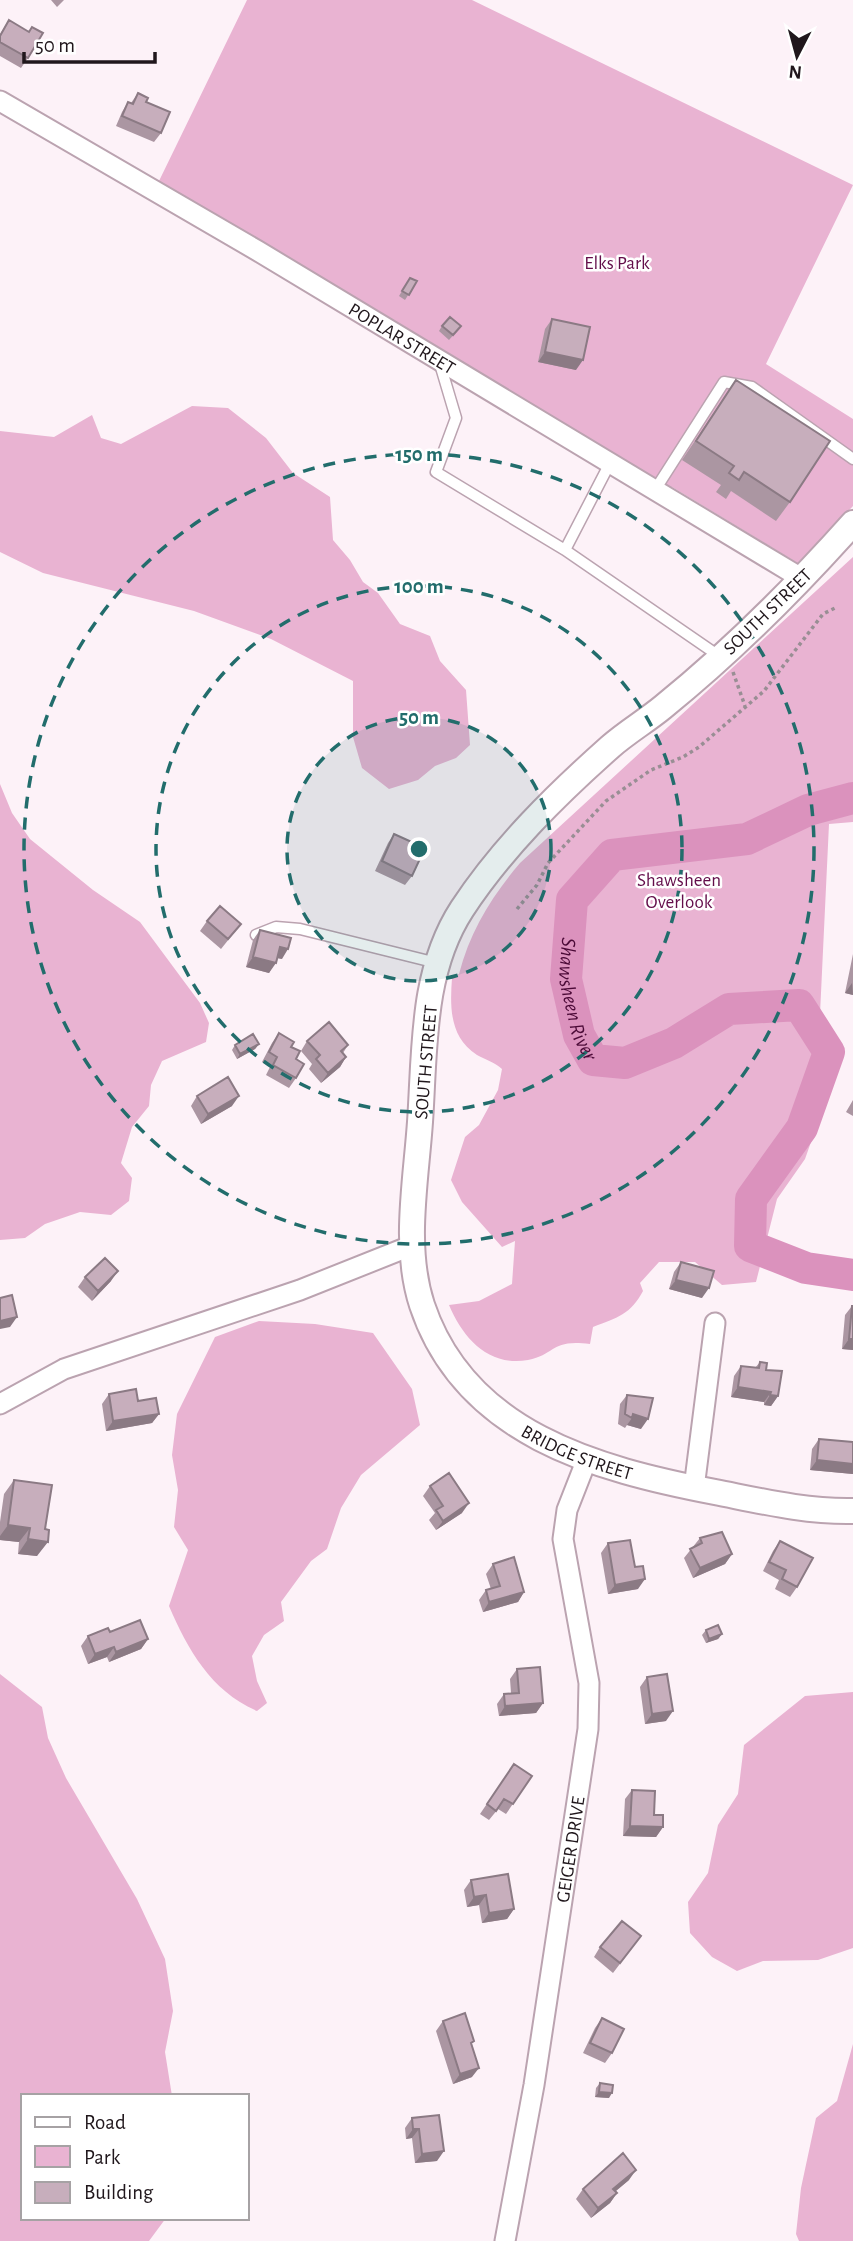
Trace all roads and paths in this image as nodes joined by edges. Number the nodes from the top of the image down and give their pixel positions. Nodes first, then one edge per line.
1 (0, 102) edge
2 (439, 360) junction
3 (853, 458) edge
4 (610, 463) junction
5 (655, 490) junction
6 (853, 523) edge
7 (565, 550) junction
8 (801, 578) junction
9 (837, 607) dead end
10 (720, 656) junction
11 (745, 706) junction
12 (517, 909) dead end
13 (256, 935) edge
14 (438, 963) junction
15 (413, 1245) junction
16 (715, 1323) dead end
17 (0, 1404) edge
18 (587, 1460) junction
19 (694, 1488) junction
20 (853, 1511) edge
21 (505, 2241) edge

1 - 2 street, POPLAR STREET
2 - 4 street, POPLAR STREET
2 - 7 lane
3 - 5 lane
4 - 5 street, POPLAR STREET
4 - 7 lane
5 - 8 street, POPLAR STREET
6 - 8 street, SOUTH STREET
7 - 10 lane
8 - 10 street, SOUTH STREET
9 - 11 path
10 - 11 path
10 - 14 street, SOUTH STREET
11 - 12 path
13 - 14 lane
14 - 15 street, SOUTH STREET
15 - 17 street
15 - 18 street, BRIDGE STREET
16 - 19 street
18 - 19 street, BRIDGE STREET
18 - 21 street, GEIGER DRIVE
19 - 20 street, BRIDGE STREET

